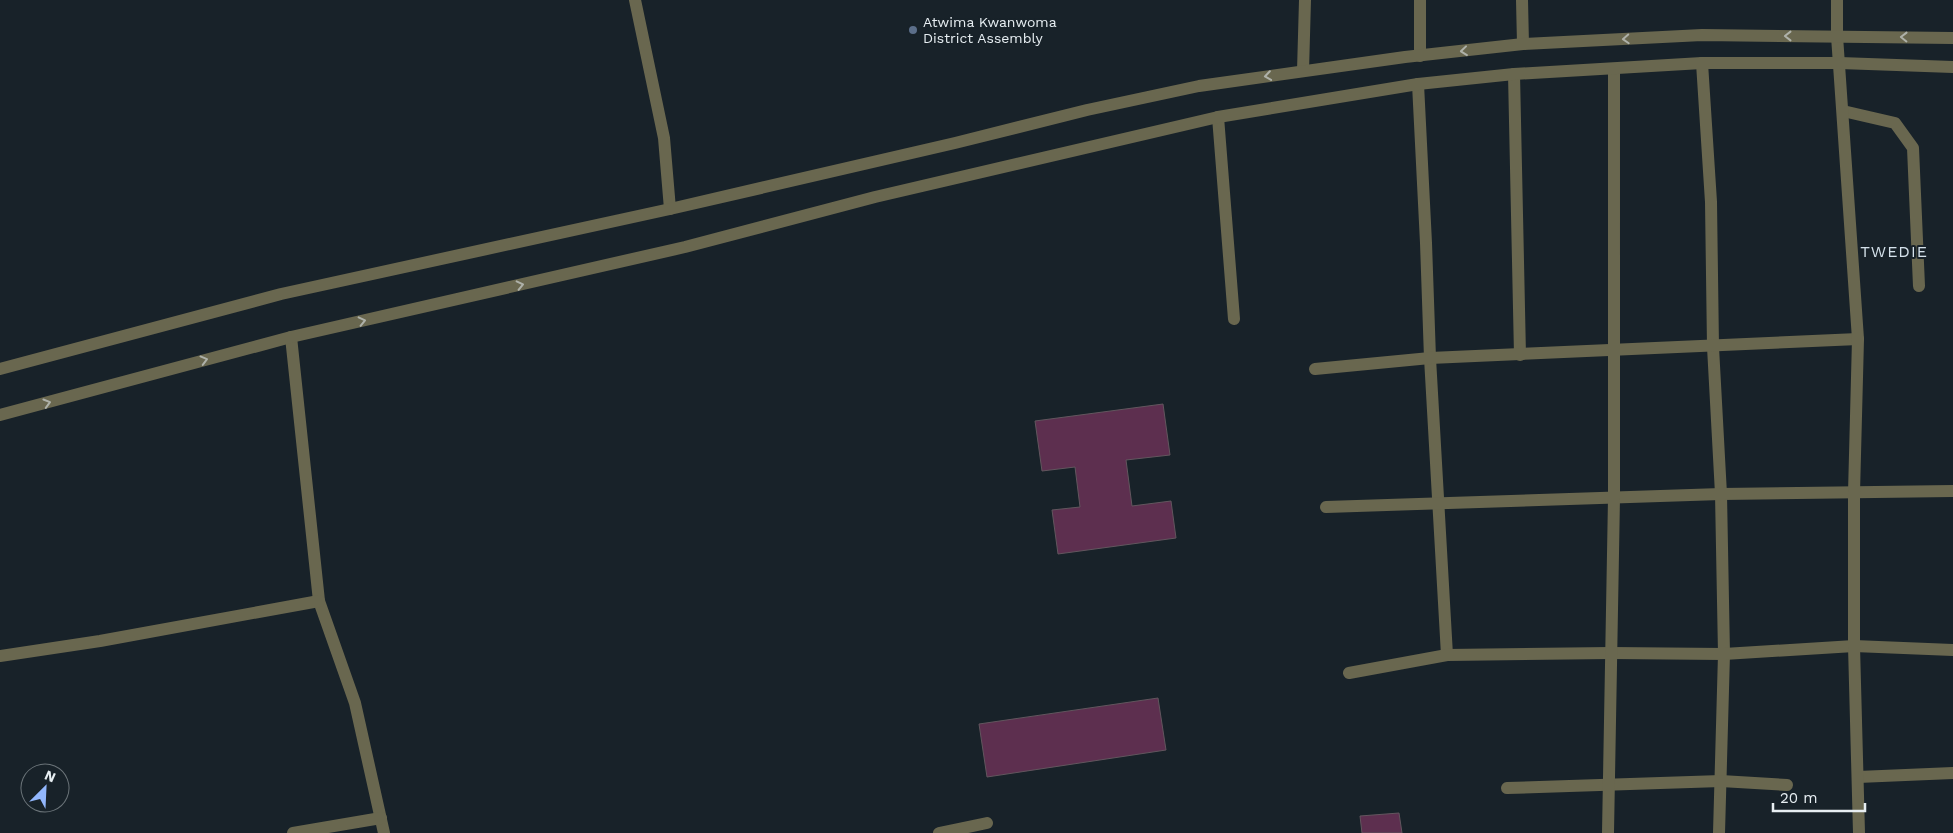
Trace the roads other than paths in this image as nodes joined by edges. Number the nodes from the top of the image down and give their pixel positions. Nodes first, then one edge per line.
1 (636, 0) edge
2 (1305, 0) edge
3 (1420, 0) edge
4 (1522, 0) edge
5 (1837, 0) edge
6 (1837, 36) junction
7 (1953, 38) edge
8 (1523, 44) junction
9 (1420, 56) junction
10 (1702, 63) junction
11 (1840, 63) junction
12 (1953, 67) edge
13 (1614, 69) junction
14 (1303, 71) junction
15 (1514, 74) junction
16 (1418, 84) junction
17 (1843, 111) junction
18 (1218, 117) junction
19 (670, 210) junction
20 (1919, 286) dead end
21 (1234, 319) dead end
22 (291, 337) junction
23 (1858, 339) junction
24 (1713, 347) junction
25 (1614, 351) junction
26 (1520, 355) junction
27 (1430, 358) junction
28 (0, 369) edge
29 (1315, 370) dead end
30 (0, 415) edge
31 (1953, 491) edge
32 (1854, 493) junction
33 (1721, 494) junction
34 (1614, 498) junction
35 (1437, 502) junction
36 (1326, 507) dead end
37 (319, 601) junction
38 (1854, 646) junction
39 (1953, 650) edge
40 (1611, 653) junction
41 (1724, 654) junction
42 (1447, 655) junction
43 (0, 656) edge
44 (1349, 673) dead end
45 (1953, 773) edge
46 (1858, 777) junction
47 (1721, 781) junction
48 (1609, 785) junction
49 (1787, 785) dead end
50 (1507, 788) dead end
51 (381, 818) junction
52 (987, 823) dead end
53 (292, 833) edge
54 (384, 833) edge
55 (939, 833) edge
56 (1608, 833) edge
57 (1719, 833) edge
58 (1859, 833) edge

1 - 19 street
2 - 14 street
3 - 9 street
4 - 8 street
5 - 6 street
7 -> 6 street
6 -> 8 street
6 - 11 street
8 -> 9 street
9 - 14 street
10 - 11 street
10 - 13 street
10 - 24 street
11 - 12 street
11 - 17 street
13 - 15 street
13 - 25 street
14 -> 19 street
15 - 16 street
15 - 26 street
16 - 18 street
16 - 27 street
17 - 20 street
17 - 23 street
18 - 21 street
22 -> 18 street
19 - 28 street
30 -> 22 street
22 - 37 street
23 - 24 street
23 - 32 street
24 - 25 street
24 - 33 street
25 - 26 street
25 - 34 street
26 - 27 street
27 - 29 street
27 - 35 street
31 - 32 street
32 - 33 street
32 - 38 street
33 - 34 street
33 - 41 street
34 - 35 street
34 - 40 street
35 - 36 street
35 - 42 street
37 - 43 street
37 - 51 street
38 - 39 street
38 - 41 street
38 - 46 street
40 - 41 street
40 - 42 street
40 - 48 street
41 - 47 street
42 - 44 street
45 - 46 street
46 - 58 street
47 - 48 street
47 - 49 street
47 - 57 street
48 - 50 street
48 - 56 street
51 - 53 street
51 - 54 street
52 - 55 street

